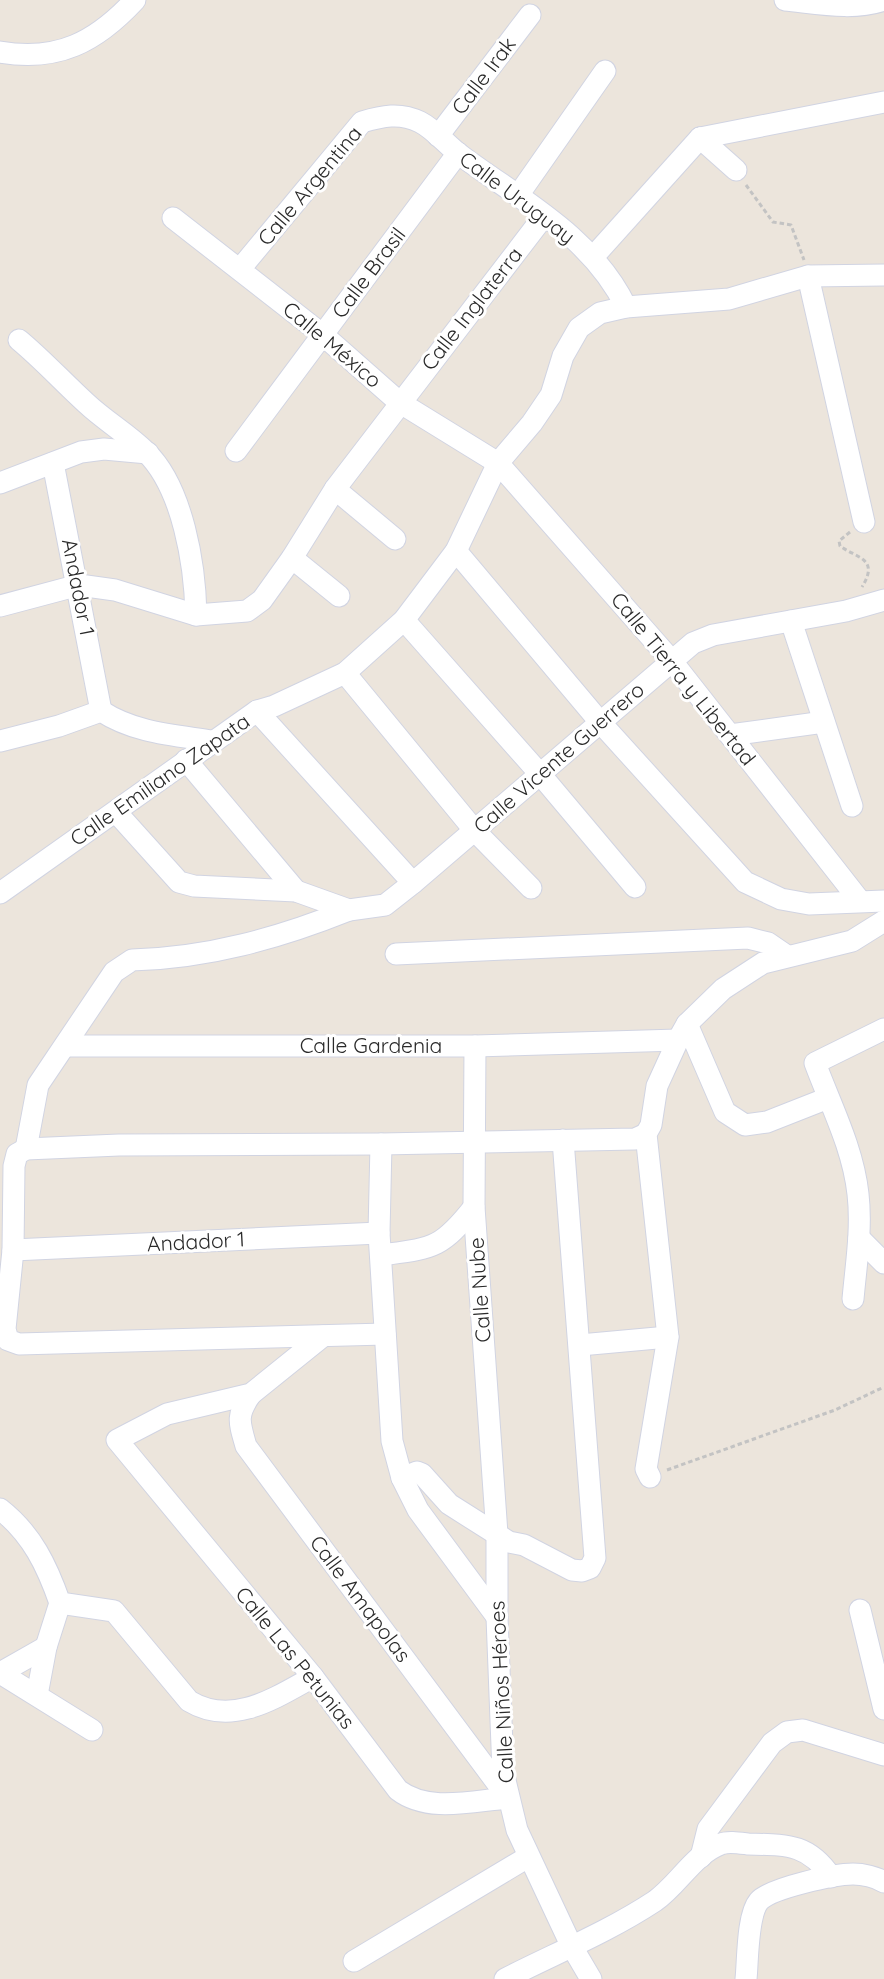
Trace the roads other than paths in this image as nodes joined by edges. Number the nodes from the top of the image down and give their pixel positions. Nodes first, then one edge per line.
1 (135, 0) edge
2 (785, 0) edge
3 (884, 0) edge
4 (530, 15) dead end
5 (0, 52) edge
6 (605, 71) dead end
7 (884, 102) edge
8 (388, 114) joint
9 (438, 136) junction
10 (700, 138) junction
11 (458, 153) junction
12 (736, 170) road end
13 (519, 194) junction
14 (544, 216) junction
15 (173, 218) dead end
16 (594, 256) junction
17 (240, 269) junction
18 (884, 275) edge
19 (808, 276) junction
20 (626, 307) junction
21 (323, 336) junction
22 (19, 340) dead end
23 (399, 402) junction
24 (236, 451) dead end
25 (148, 453) junction
26 (53, 463) junction
27 (498, 463) junction
28 (0, 483) edge
29 (335, 489) junction
30 (864, 522) road end
31 (395, 539) dead end
32 (456, 551) junction
33 (292, 558) junction
34 (79, 585) junction
35 (339, 596) dead end
36 (884, 600) edge
37 (0, 606) edge
38 (196, 615) junction
39 (404, 620) junction
40 (790, 621) junction
41 (671, 660) junction
42 (345, 673) junction
43 (101, 711) junction
44 (256, 711) junction
45 (600, 722) junction
46 (824, 722) junction
47 (730, 735) junction
48 (0, 741) edge
49 (212, 741) junction
50 (186, 760) junction
51 (540, 774) junction
52 (852, 806) dead end
53 (116, 812) junction
54 (475, 831) junction
55 (413, 883) junction
56 (635, 887) dead end
57 (531, 888) dead end
58 (296, 891) junction
59 (0, 893) edge
60 (884, 901) edge
61 (860, 902) junction
62 (349, 910) junction
63 (884, 921) edge
64 (396, 954) dead end
65 (787, 956) junction
66 (884, 1029) edge
67 (682, 1032) junction
68 (65, 1046) junction
69 (475, 1046) junction
70 (828, 1098) junction
71 (646, 1134) junction
72 (563, 1140) junction
73 (476, 1141) junction
74 (381, 1144) junction
75 (26, 1149) junction
76 (474, 1206) junction
77 (379, 1233) junction
78 (859, 1238) junction
79 (13, 1250) junction
80 (381, 1255) junction
81 (884, 1263) edge
82 (853, 1299) dead end
83 (385, 1334) junction
84 (323, 1336) junction
85 (668, 1337) junction
86 (580, 1345) junction
87 (251, 1394) junction
88 (650, 1477) road end
89 (402, 1478) junction
90 (0, 1509) edge
91 (497, 1534) junction
92 (60, 1603) junction
93 (860, 1610) dead end
94 (497, 1617) junction
95 (46, 1647) junction
96 (0, 1673) edge
97 (313, 1677) junction
98 (37, 1695) junction
99 (883, 1699) edge
100 (92, 1730) dead end
101 (884, 1755) edge
102 (508, 1798) junction
103 (528, 1857) junction
104 (701, 1857) junction
105 (831, 1877) junction
106 (884, 1882) edge
107 (571, 1945) junction
108 (354, 1961) dead end
109 (505, 1979) edge
110 (591, 1979) edge
111 (746, 1979) edge

1 - 5 street
2 - 3 street
4 - 9 street, Calle Irak
6 - 13 street
7 - 10 street
8 - 9 street, Calle Uruguay
8 - 17 street, Calle Argentina
9 - 11 street, Calle Uruguay
10 - 12 street
10 - 16 street
11 - 13 street, Calle Uruguay
11 - 21 street, Calle Brasil
13 - 14 street, Calle Uruguay
14 - 16 street, Calle Uruguay
14 - 23 street, Calle Inglaterra
15 - 17 street, Calle México
16 - 20 street, Calle Uruguay
17 - 21 street, Calle México
18 - 19 street, Calle Emiliano Zapata
19 - 20 street, Calle Emiliano Zapata
19 - 30 street
20 - 27 street, Calle Emiliano Zapata
21 - 23 street, Calle México
21 - 24 street, Calle Brasil
22 - 25 street
23 - 27 street, Calle México
23 - 29 street, Calle Inglaterra
25 - 26 street
25 - 38 street
26 - 28 street
26 - 34 street, Andador 1
27 - 32 street, Calle Emiliano Zapata
27 - 41 street, Calle Tierra y Libertad
29 - 31 street
29 - 33 street, Calle Inglaterra
32 - 39 street, Calle Emiliano Zapata
32 - 45 street
33 - 35 street
33 - 38 street, Calle Inglaterra
34 - 37 street
34 - 38 street
34 - 43 street, Andador 1
36 - 40 street, Calle Vicente Guerrero
39 - 42 street, Calle Emiliano Zapata
39 - 51 street
40 - 41 street, Calle Vicente Guerrero
40 - 46 street
41 - 45 street, Calle Vicente Guerrero
41 - 47 street, Calle Tierra y Libertad
42 - 44 street, Calle Emiliano Zapata
42 - 54 street
43 - 48 street
43 - 49 street
44 - 49 street, Calle Emiliano Zapata
44 - 55 street
45 - 51 street, Calle Vicente Guerrero
45 - 61 street
46 - 47 street
46 - 52 street
47 - 61 street, Calle Tierra y Libertad
49 - 50 street, Calle Emiliano Zapata
50 - 53 street, Calle Emiliano Zapata
50 - 58 street
51 - 54 street, Calle Vicente Guerrero
51 - 56 street
53 - 58 street
53 - 59 street, Calle Emiliano Zapata
54 - 55 street, Calle Vicente Guerrero
54 - 57 street
55 - 62 street, Calle Vicente Guerrero
58 - 62 street
60 - 61 street
62 - 68 street
63 - 65 street
64 - 65 street
65 - 67 street
66 - 70 street
67 - 69 street, Calle Gardenia
67 - 70 street
67 - 71 street
68 - 69 street, Calle Gardenia
68 - 75 street
69 - 73 street, Calle Nube
70 - 78 street
71 - 72 street
71 - 85 street
72 - 73 street
72 - 86 street
73 - 74 street
73 - 76 street, Calle Nube
74 - 75 street
74 - 77 street
75 - 79 street
76 - 80 street
76 - 91 street, Calle Nube
77 - 79 street, Andador 1
77 - 80 street
78 - 81 street
78 - 82 street
79 - 84 street
80 - 83 street
83 - 84 street
83 - 89 street
84 - 87 street
85 - 86 street
85 - 88 street
86 - 91 street
87 - 97 street, Calle Las Petunias
87 - 102 street, Calle Amapolas
89 - 91 street
89 - 94 street
90 - 92 street
91 - 94 street, Calle Niños Héroes
92 - 95 street
92 - 97 street
93 - 99 street
94 - 102 street, Calle Niños Héroes
95 - 96 street
95 - 98 street
96 - 98 street
97 - 102 street, Calle Las Petunias
98 - 100 street
101 - 104 street
102 - 103 street, Calle Niños Héroes
103 - 107 street, Calle Niños Héroes
103 - 108 street
104 - 105 street
104 - 107 street
105 - 106 street
105 - 111 street
107 - 109 street
107 - 110 street, Calle Niños Héroes

